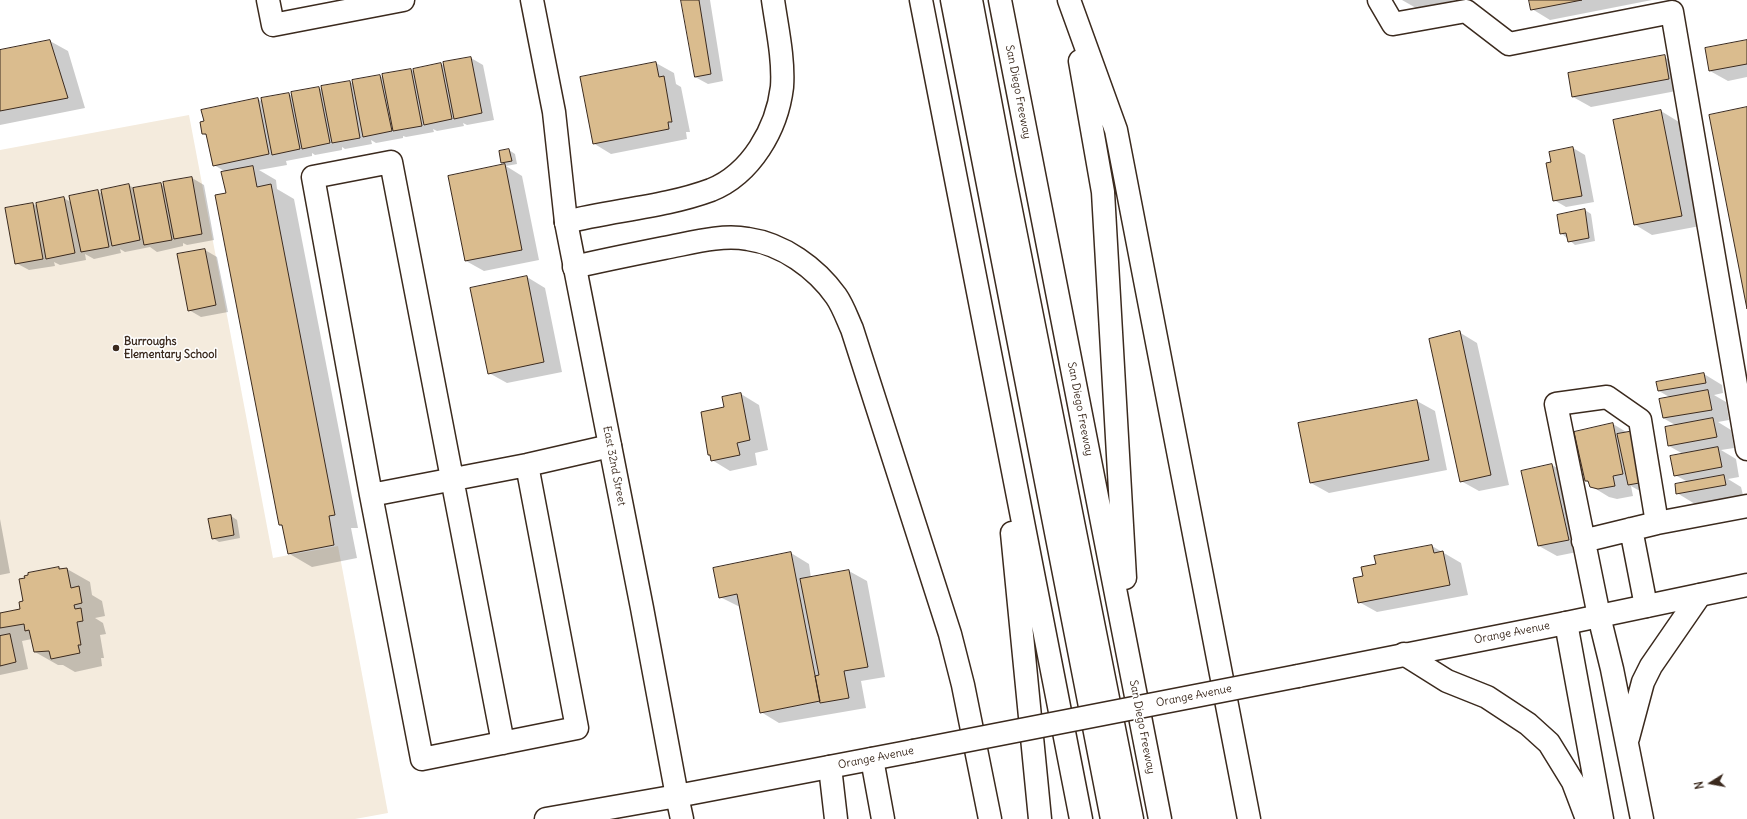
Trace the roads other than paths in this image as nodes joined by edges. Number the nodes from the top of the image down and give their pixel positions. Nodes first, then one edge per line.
1 (268, 0) edge
2 (403, 0) edge
3 (532, 0) edge
4 (773, 0) edge
5 (921, 0) edge
6 (952, 0) edge
7 (971, 0) edge
8 (1000, 0) edge
9 (1069, 0) edge
10 (1379, 0) edge
11 (352, 5) edge
12 (566, 222) junction
13 (574, 267) junction
14 (1000, 410) junction
15 (610, 446) junction
16 (1747, 449) edge
17 (527, 465) junction
18 (452, 479) junction
19 (371, 495) junction
20 (1747, 506) edge
21 (1657, 523) junction
22 (1631, 529) junction
23 (1583, 540) junction
24 (1747, 585) edge
25 (1700, 595) junction
26 (1646, 606) junction
27 (1599, 616) junction
28 (1566, 623) junction
29 (1404, 654) junction
30 (1130, 661) junction
31 (1627, 741) junction
32 (503, 743) junction
33 (872, 759) junction
34 (830, 767) junction
35 (677, 796) junction
36 (546, 819) edge
37 (682, 819) edge
38 (836, 819) edge
39 (883, 819) edge
40 (990, 819) edge
41 (1040, 819) edge
42 (1081, 819) edge
43 (1112, 819) edge
44 (1132, 819) edge
45 (1160, 819) edge
46 (1249, 819) edge
47 (1587, 819) edge
48 (1602, 819) edge
49 (1642, 819) edge

1 - 11 main road
2 - 11 main road
3 - 12 main road, East 32nd Street
4 - 12 main road
5 - 14 main road
6 - 43 main road
7 - 44 main road
8 - 30 main road, San Diego Freeway
9 - 30 main road
9 - 46 main road
10 - 16 main road
12 - 13 main road, East 32nd Street
13 - 15 main road, East 32nd Street
13 - 40 main road
14 - 41 main road
14 - 42 main road
15 - 17 main road
15 - 35 main road, East 32nd Street
17 - 18 main road
17 - 32 main road
18 - 19 main road
18 - 19 main road
18 - 32 main road
19 - 32 main road
20 - 21 main road
21 - 22 main road
21 - 23 main road
22 - 23 main road
22 - 26 main road
23 - 27 main road
24 - 25 main road, Orange Avenue
25 - 26 main road, Orange Avenue
25 - 31 main road
26 - 27 main road, Orange Avenue
27 - 28 main road, Orange Avenue
27 - 31 main road
28 - 29 main road, Orange Avenue
28 - 48 main road
29 - 33 main road, Orange Avenue, bridge
29 - 47 main road
30 - 45 main road, San Diego Freeway
31 - 49 main road
33 - 34 main road, Orange Avenue
33 - 39 main road
34 - 35 main road, Orange Avenue
34 - 38 main road
35 - 36 main road, Orange Avenue
35 - 37 main road, East 32nd Street

